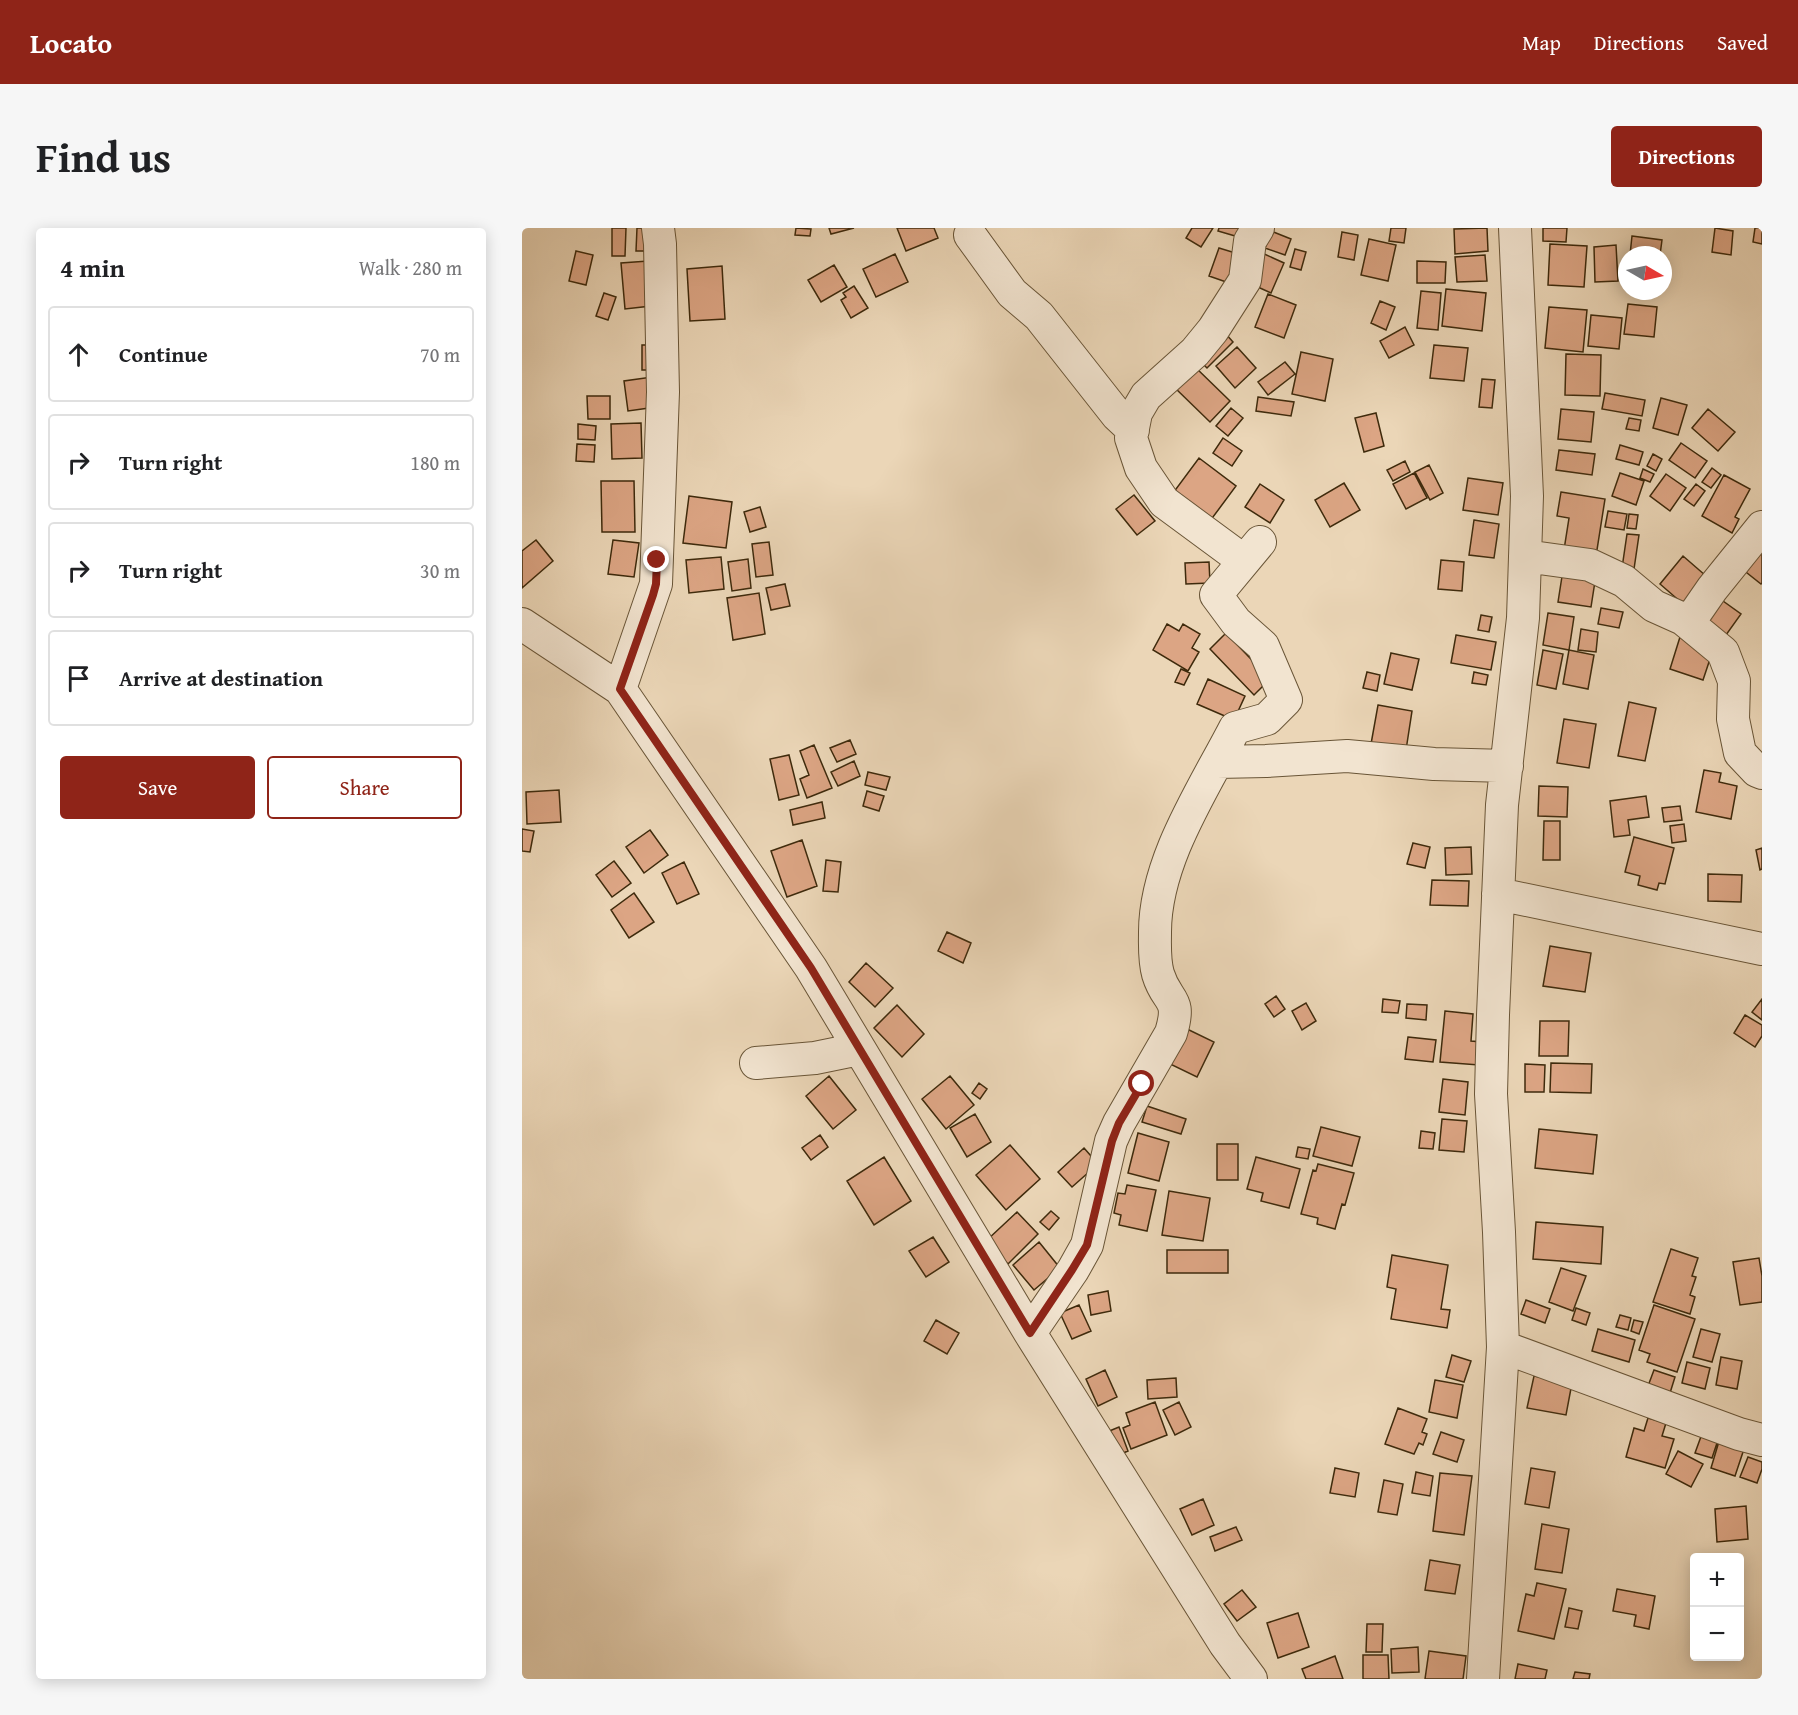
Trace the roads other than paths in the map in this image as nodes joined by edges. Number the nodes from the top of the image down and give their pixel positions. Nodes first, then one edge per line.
1 (658, 228) edge
2 (1258, 228) edge
3 (1515, 228) edge
4 (970, 235) dead end
5 (1133, 430) junction
6 (1762, 527) edge
7 (1525, 556) junction
8 (1683, 619) junction
9 (522, 624) edge
10 (620, 689) junction
11 (1218, 762) junction
12 (1507, 766) junction
13 (1762, 774) edge
14 (1498, 894) junction
15 (1762, 949) edge
16 (859, 1049) junction
17 (756, 1063) dead end
18 (1030, 1333) junction
19 (1503, 1347) junction
20 (1762, 1440) edge
21 (1251, 1679) edge
22 (1482, 1679) edge

1 - 10 street
2 - 5 street
3 - 7 street
4 - 5 street
5 - 11 street
6 - 8 street
7 - 8 street
7 - 12 street
8 - 13 street
9 - 10 street
10 - 16 street
11 - 12 street
11 - 18 street
12 - 14 street
14 - 15 street
14 - 19 street
16 - 17 street
16 - 18 street
18 - 21 street
19 - 20 street
19 - 22 street

